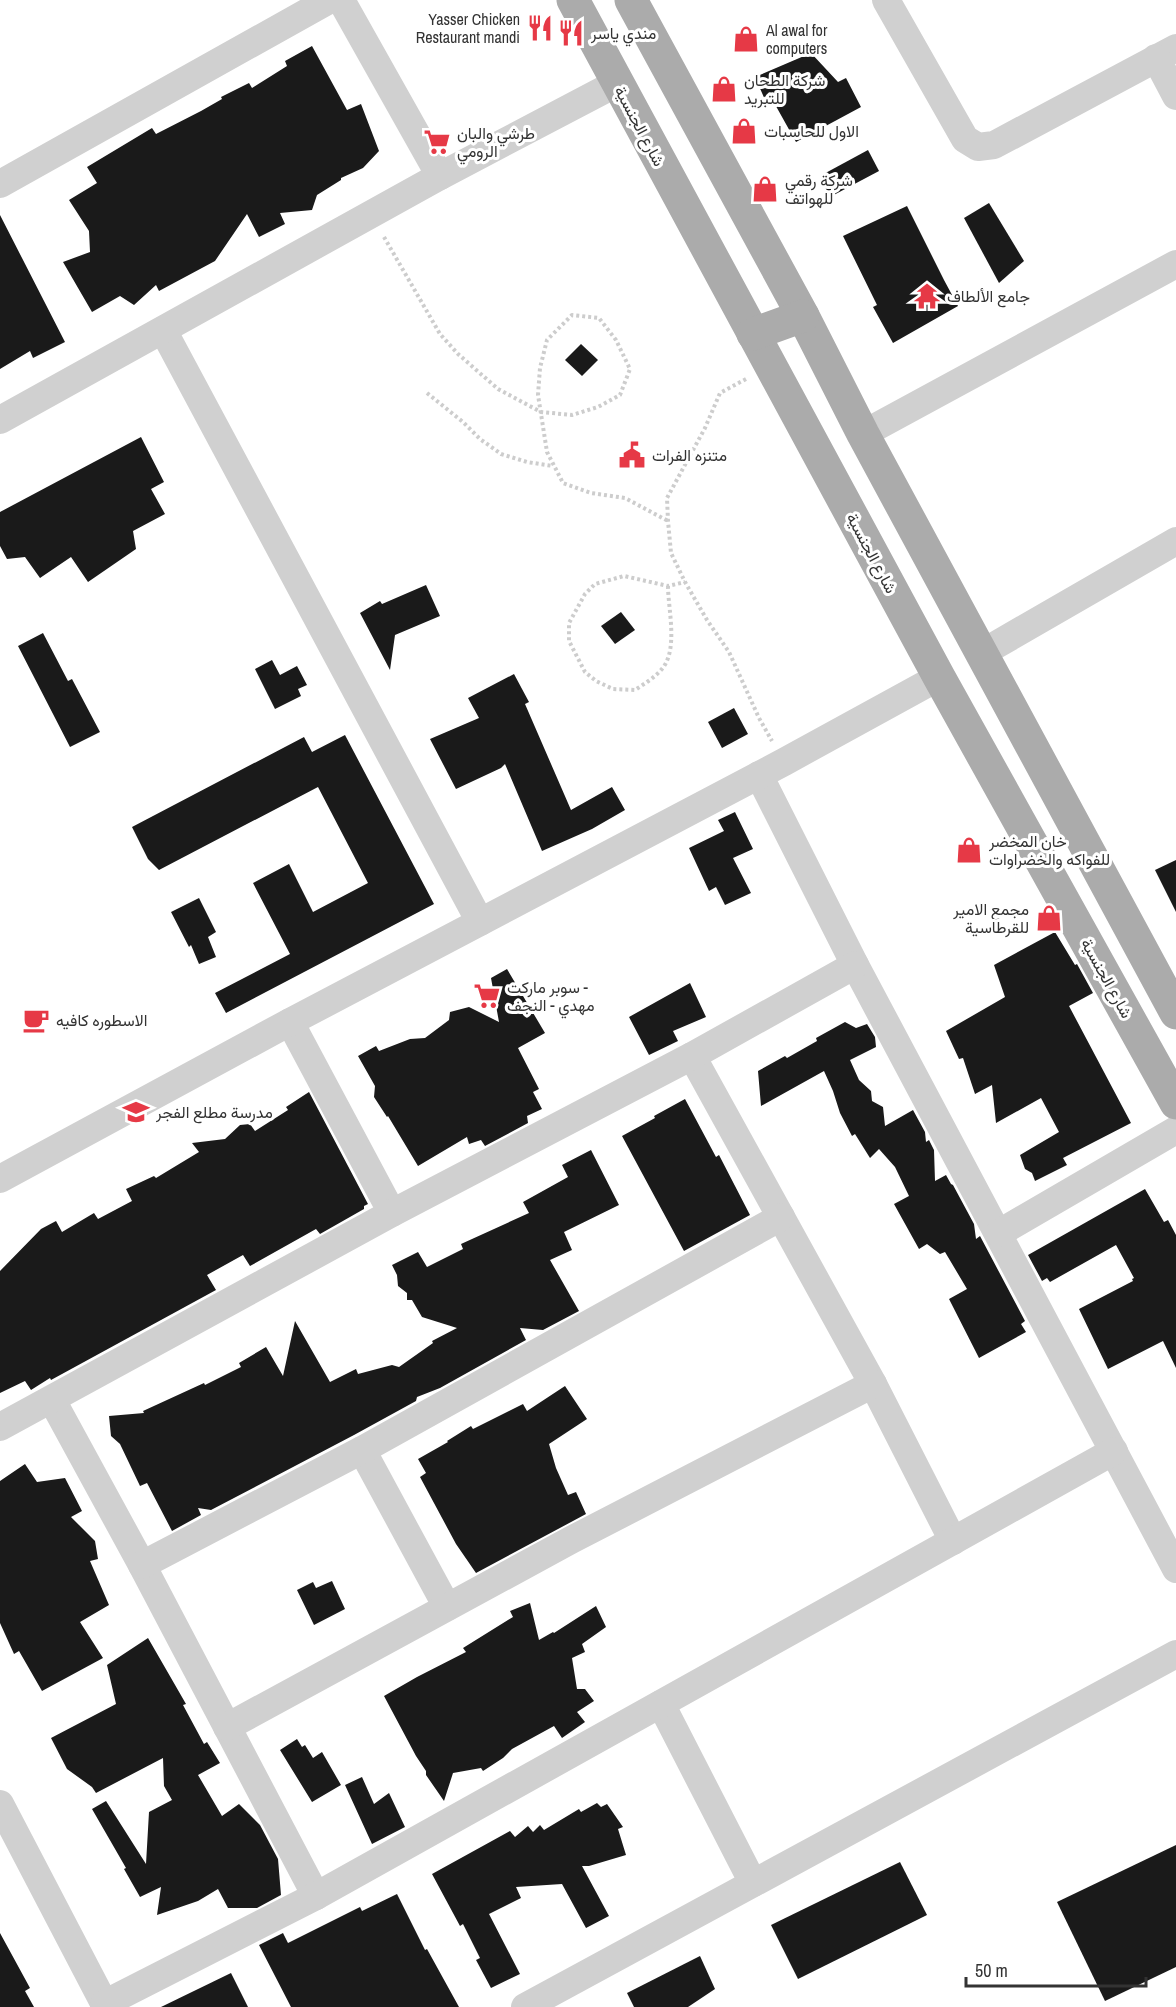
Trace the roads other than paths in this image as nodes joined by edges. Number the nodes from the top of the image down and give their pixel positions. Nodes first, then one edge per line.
1 (329, 0) edge
2 (341, 0) edge
3 (573, 0) edge
4 (631, 0) edge
5 (886, 0) edge
6 (1166, 53) edge
7 (617, 84) junction
8 (1176, 96) edge
9 (440, 176) junction
10 (0, 184) edge
11 (1176, 264) edge
12 (803, 316) junction
13 (163, 330) junction
14 (753, 334) junction
15 (829, 366) junction
16 (776, 377) junction
17 (0, 420) edge
18 (863, 434) junction
19 (1176, 541) edge
20 (982, 653) junction
21 (939, 677) junction
22 (772, 769) junction
23 (480, 922) junction
24 (855, 965) junction
25 (1176, 1013) edge
26 (290, 1022) junction
27 (692, 1056) junction
28 (1176, 1103) edge
29 (1176, 1130) edge
30 (0, 1179) edge
31 (392, 1213) junction
32 (782, 1217) junction
33 (999, 1233) junction
34 (873, 1384) junction
35 (52, 1400) junction
36 (0, 1427) edge
37 (362, 1450) junction
38 (1114, 1451) junction
39 (953, 1541) junction
40 (142, 1564) junction
41 (1176, 1569) edge
42 (447, 1607) junction
43 (1176, 1654) edge
44 (661, 1704) junction
45 (227, 1727) junction
46 (0, 1804) edge
47 (753, 1883) junction
48 (316, 1896) junction
49 (105, 2006) edge
50 (525, 2007) edge

1 - 10 street
2 - 9 street
3 - 7 main road, شارع الجنسية
4 - 12 main road
5 - 6 street
6 - 8 street
7 - 9 street
7 - 14 main road, شارع الجنسية
9 - 13 street
11 - 18 street
12 - 14 main road
12 - 15 main road
13 - 17 street
13 - 23 street
14 - 16 main road, شارع الجنسية
15 - 16 main road
15 - 18 main road
16 - 21 main road, شارع الجنسية
18 - 20 main road
19 - 20 street
20 - 25 main road
21 - 22 street
21 - 28 main road, شارع الجنسية
22 - 23 street
22 - 24 street
23 - 26 street
24 - 27 street
24 - 33 street
26 - 30 street
26 - 31 street
27 - 31 street
27 - 32 street
29 - 33 street
31 - 35 street
32 - 34 street
32 - 37 street
33 - 38 street
34 - 39 street
34 - 42 street
35 - 36 street
35 - 40 street
37 - 40 street
37 - 42 street
38 - 39 street
38 - 41 street
39 - 44 street
40 - 45 street
42 - 45 street
43 - 47 street
44 - 47 street
44 - 48 street
45 - 48 street
46 - 49 street
47 - 50 street
48 - 49 street

